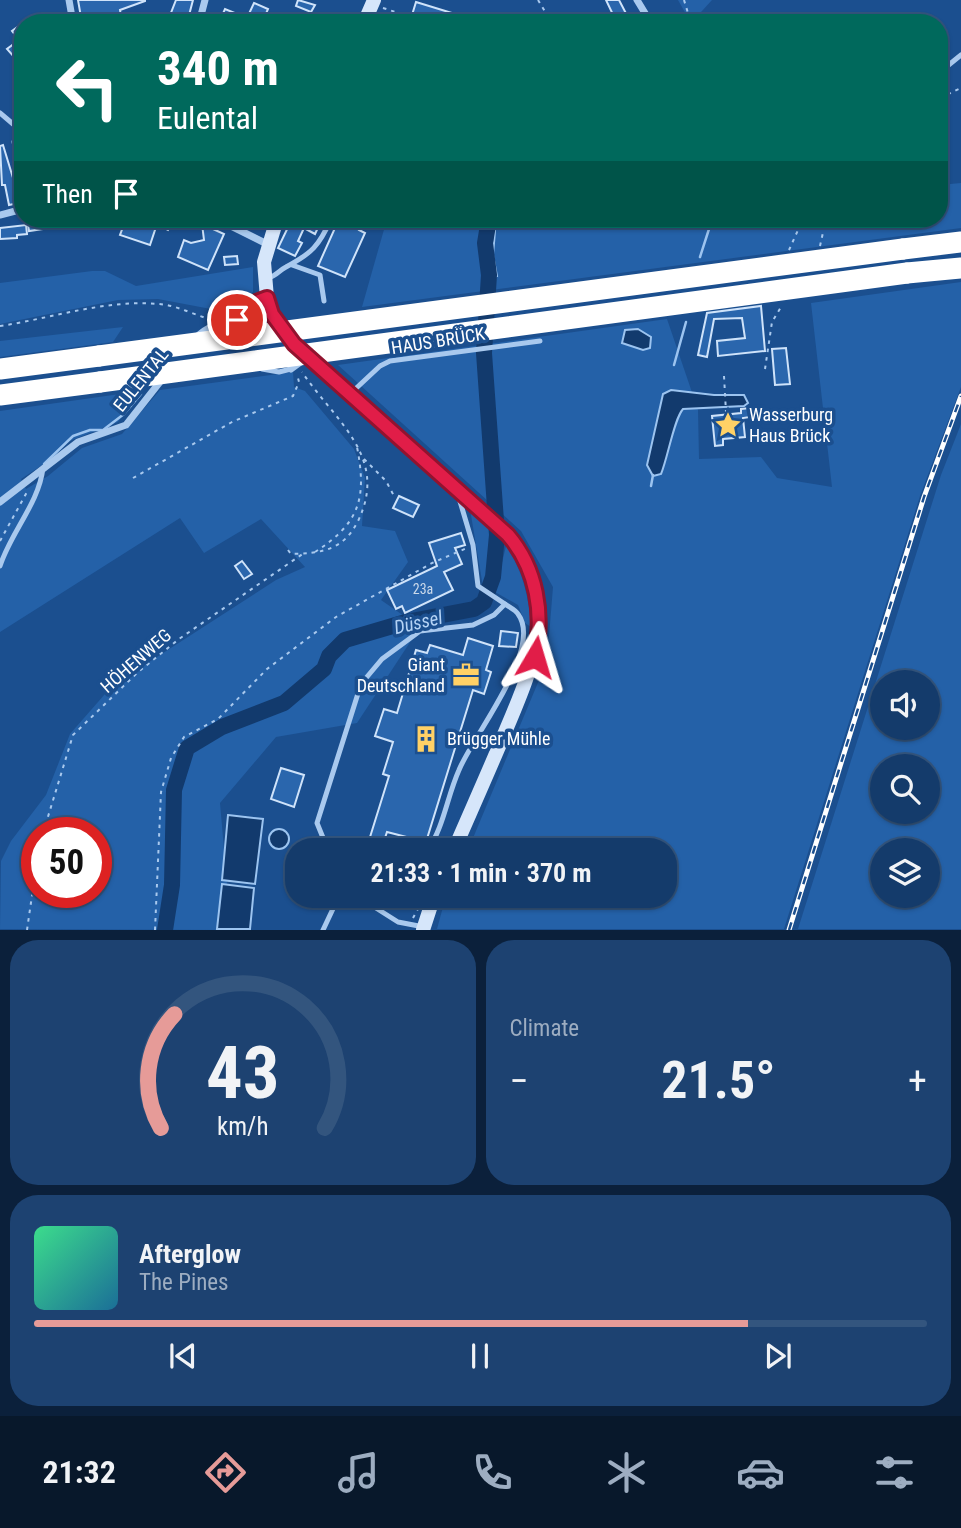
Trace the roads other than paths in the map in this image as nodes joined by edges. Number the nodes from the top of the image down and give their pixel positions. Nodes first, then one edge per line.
1 (0, 113) edge
2 (14, 124) edge
3 (235, 228) edge
4 (273, 228) edge
5 (327, 228) edge
6 (961, 242) edge
7 (267, 244) junction
8 (292, 265) junction
9 (961, 268) edge
10 (264, 278) junction
11 (267, 298) junction
12 (324, 301) dead end
13 (237, 320) junction
14 (540, 341) dead end
15 (238, 343) dead end
16 (241, 352) dead end
17 (298, 364) junction
18 (0, 369) edge
19 (351, 393) junction
20 (0, 395) edge
21 (43, 468) junction
22 (456, 485) junction
23 (0, 502) edge
24 (0, 566) edge
25 (505, 604) junction
26 (323, 838) edge
27 (436, 838) edge
28 (459, 838) edge
29 (333, 908) edge
30 (375, 908) edge
31 (430, 908) edge
32 (424, 928) edge
33 (323, 929) edge

1 - 2 lane
3 - 7 street
4 - 7 main road
5 - 8 lane
6 - 18 highway, bridge
7 - 10 main road
8 - 10 lane
8 - 12 lane
9 - 20 highway, bridge
10 - 11 main road
11 - 13 lane, EULENTAL
11 - 17 main road
13 - 15 lane
13 - 21 street, EULENTAL
14 - 19 lane, HAUS BRÜCK
16 - 17 lane
17 - 19 main road
19 - 22 main road
21 - 23 street, EULENTAL
21 - 24 lane
22 - 25 lane
22 - 28 main road
25 - 26 lane
25 - 27 lane
29 - 33 lane
30 - 32 lane
31 - 32 main road

